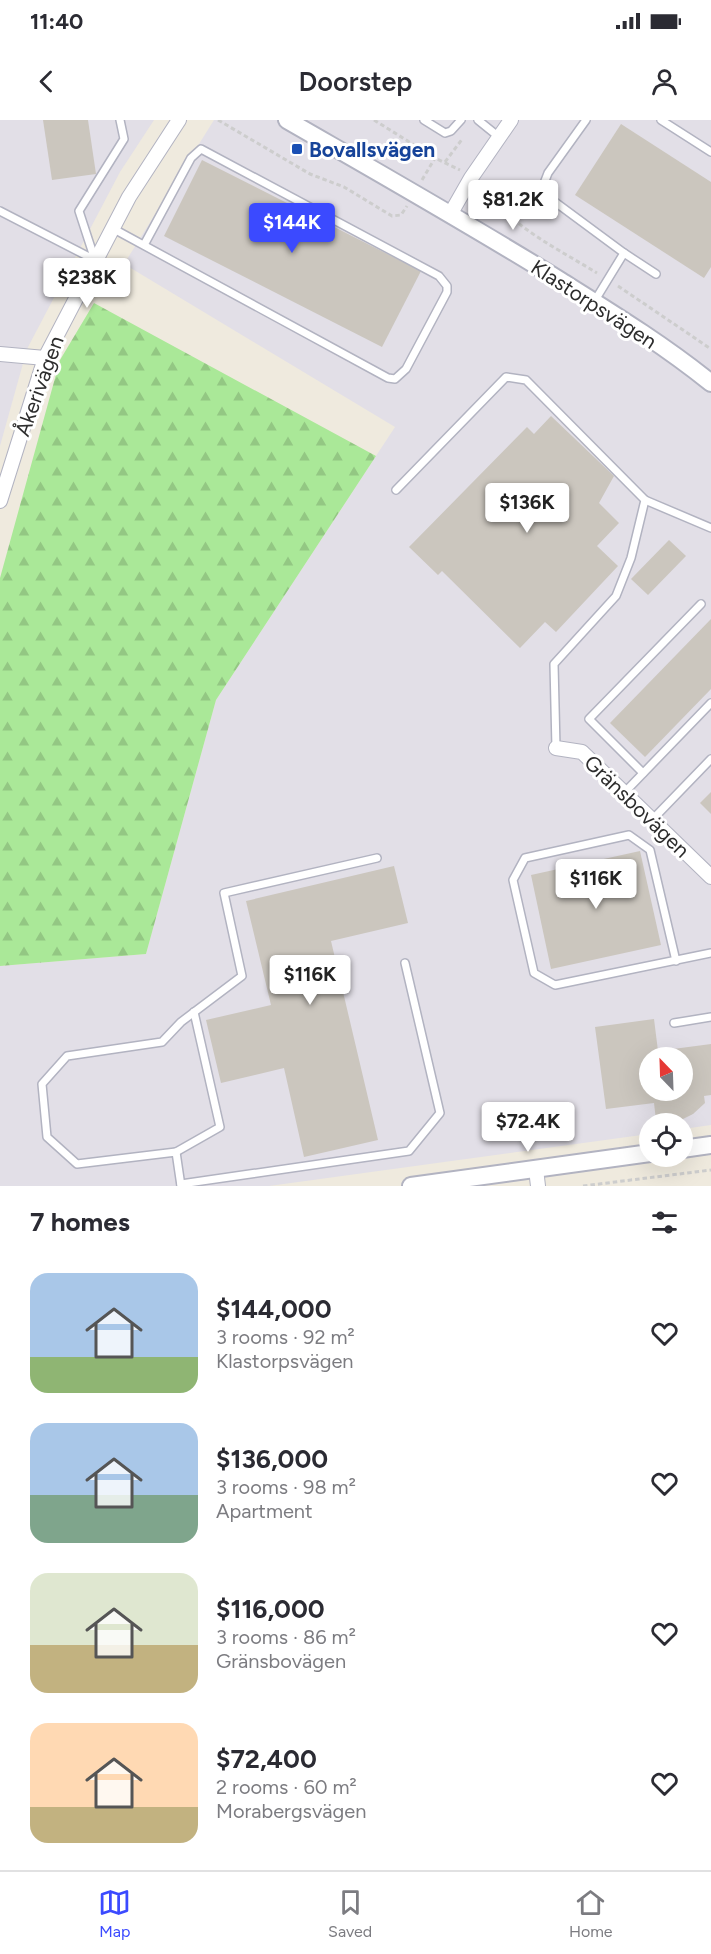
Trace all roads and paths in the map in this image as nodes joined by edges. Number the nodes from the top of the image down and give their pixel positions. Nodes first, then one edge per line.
1 (120, 120) edge
2 (179, 120) edge
3 (218, 120) edge
4 (287, 120) edge
5 (374, 120) edge
6 (424, 120) edge
7 (462, 120) edge
8 (478, 120) edge
9 (510, 120) edge
10 (586, 120) edge
11 (661, 120) edge
12 (464, 137) dead end
13 (499, 137) junction
14 (711, 152) edge
15 (435, 158) junction
16 (445, 163) junction
17 (471, 177) junction
18 (416, 192) junction
19 (0, 211) edge
20 (451, 213) junction
21 (112, 228) junction
22 (144, 245) junction
23 (624, 253) junction
24 (95, 260) junction
25 (656, 274) dead end
26 (608, 280) junction
27 (594, 302) junction
28 (711, 349) edge
29 (0, 354) edge
30 (45, 358) junction
31 (711, 383) edge
32 (396, 490) dead end
33 (645, 500) junction
34 (0, 501) edge
35 (711, 528) edge
36 (701, 604) dead end
37 (711, 703) edge
38 (556, 748) joint
39 (711, 759) edge
40 (643, 773) junction
41 (624, 793) junction
42 (652, 820) junction
43 (377, 858) dead end
44 (711, 877) edge
45 (711, 953) edge
46 (676, 961) junction
47 (405, 963) dead end
48 (194, 1012) junction
49 (711, 1017) edge
50 (674, 1023) dead end
51 (711, 1145) edge
52 (693, 1147) edge
53 (176, 1152) junction
54 (639, 1155) edge
55 (536, 1169) junction
56 (711, 1170) edge
57 (181, 1185) edge
58 (411, 1186) edge
59 (538, 1186) edge
60 (583, 1186) edge

1 - 24 lane
2 - 21 street, Åkerivägen
3 - 18 path
4 - 18 street, Klastorpsvägen
5 - 15 path
6 - 7 lane
8 - 13 lane
9 - 13 street
10 - 23 lane
11 - 14 lane
12 - 16 path
13 - 17 street
15 - 16 path
15 - 18 path
16 - 17 path
17 - 20 street
17 - 26 path
18 - 20 street, Klastorpsvägen
19 - 24 lane
20 - 27 street, Klastorpsvägen
21 - 22 lane
21 - 24 street, Åkerivägen
22 - 22 lane
23 - 25 lane
23 - 26 lane
24 - 30 street, Åkerivägen
26 - 27 lane
26 - 28 path
27 - 31 street, Klastorpsvägen
29 - 30 street
30 - 34 street, Åkerivägen
32 - 33 lane
33 - 35 lane
33 - 38 lane
36 - 40 lane
37 - 40 lane
38 - 41 street, Gränsbovägen
39 - 42 lane
40 - 41 lane
41 - 42 street, Gränsbovägen
42 - 44 street, Gränsbovägen
43 - 48 lane
45 - 46 lane
46 - 46 lane
47 - 57 lane
48 - 53 lane
48 - 53 lane
49 - 50 lane
51 - 52 street
53 - 57 lane
54 - 55 street
55 - 58 street
55 - 59 street
56 - 60 path

